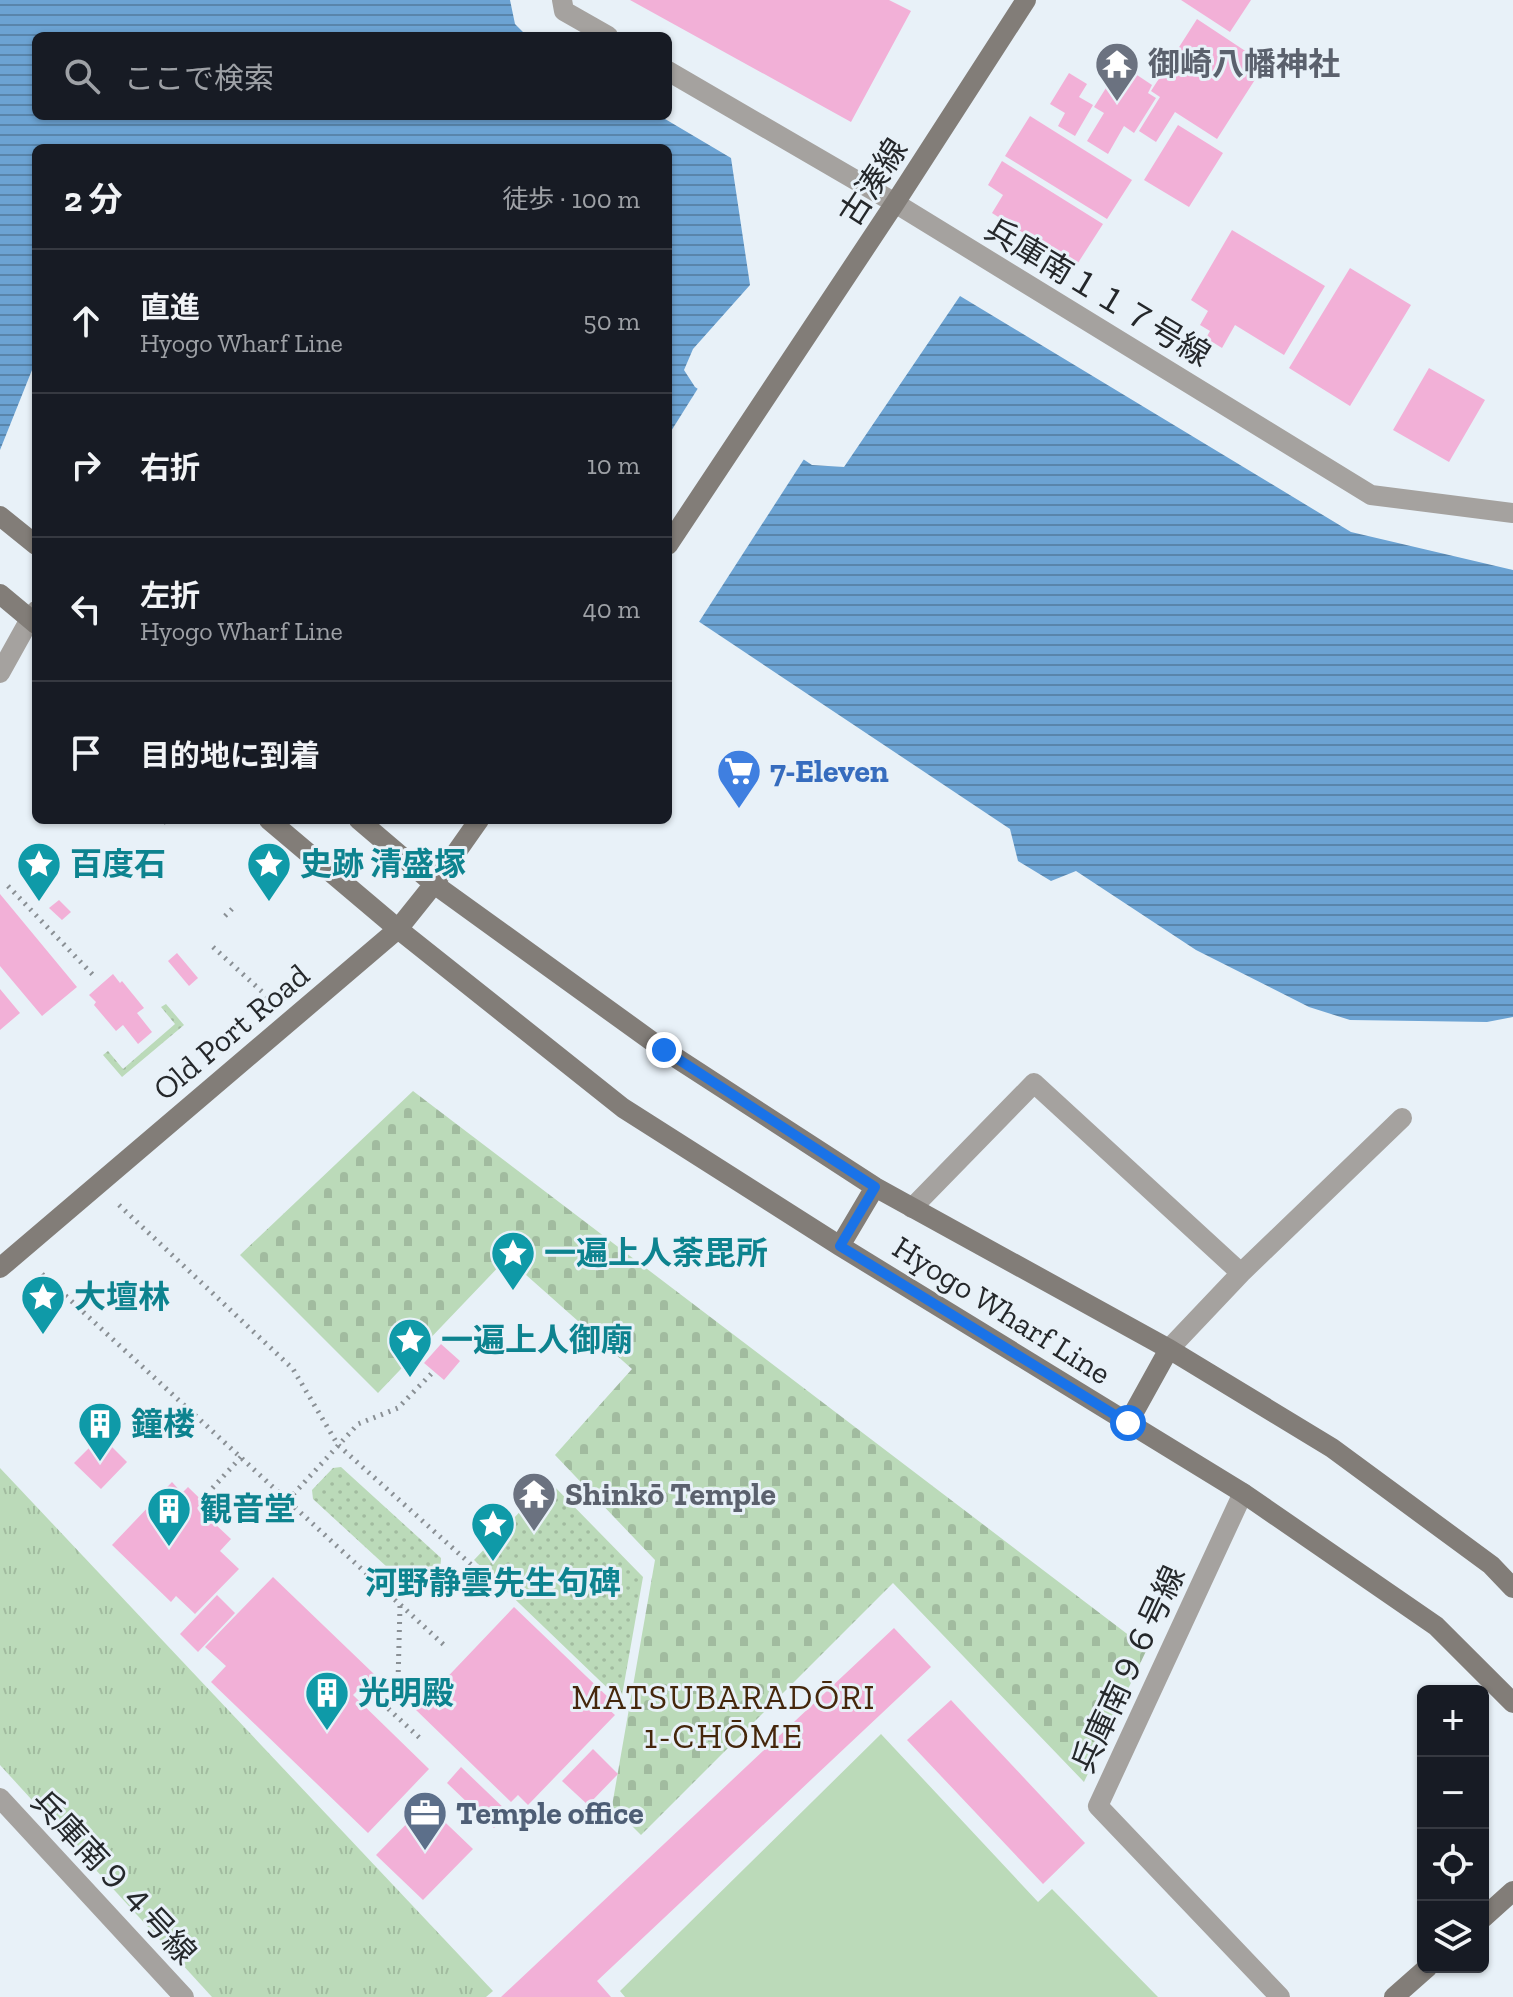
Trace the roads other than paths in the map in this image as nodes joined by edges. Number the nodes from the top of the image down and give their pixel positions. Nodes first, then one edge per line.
1 (562, 0) edge
2 (1026, 0) edge
3 (601, 32) edge
4 (672, 73) edge
5 (895, 203) junction
6 (1513, 513) edge
7 (0, 516) edge
8 (28, 539) edge
9 (672, 539) edge
10 (0, 594) edge
11 (32, 617) edge
12 (32, 621) edge
13 (0, 673) edge
14 (274, 824) edge
15 (364, 824) edge
16 (476, 824) edge
17 (434, 884) junction
18 (398, 929) junction
19 (1402, 1118) dead end
20 (875, 1187) junction
21 (912, 1208) junction
22 (840, 1246) junction
23 (0, 1268) edge
24 (1241, 1273) junction
25 (1169, 1349) junction
26 (1128, 1423) junction
27 (1243, 1493) junction
28 (1513, 1588) edge
29 (1513, 1703) edge
30 (0, 1798) edge
31 (1513, 1891) edge
32 (1489, 1913) edge
33 (1421, 1973) edge
34 (184, 1997) edge
35 (1280, 1997) edge
36 (1394, 1997) edge

1 - 3 street
2 - 5 main road, 古湊線
4 - 5 street, 兵庫南１１７号線
5 - 6 street, 兵庫南１１７号線
5 - 9 main road, 古湊線
7 - 8 main road
10 - 11 main road
12 - 13 street
14 - 18 main road, Hyogo Wharf Line
15 - 17 main road, Hyogo Wharf Line
16 - 17 main road, Old Port Road
17 - 18 main road, Old Port Road
17 - 20 main road, Hyogo Wharf Line
18 - 22 main road, Hyogo Wharf Line
18 - 23 main road, Old Port Road
19 - 24 street
20 - 21 main road, Hyogo Wharf Line
20 - 22 main road
21 - 24 street
21 - 25 main road, Hyogo Wharf Line
22 - 26 main road, Hyogo Wharf Line
24 - 25 street
25 - 26 main road
25 - 28 main road, Hyogo Wharf Line
26 - 27 main road, Hyogo Wharf Line
27 - 29 main road, Hyogo Wharf Line
27 - 35 street, 兵庫南９６号線
30 - 34 street, 兵庫南９４号線
31 - 32 main road
33 - 36 main road

